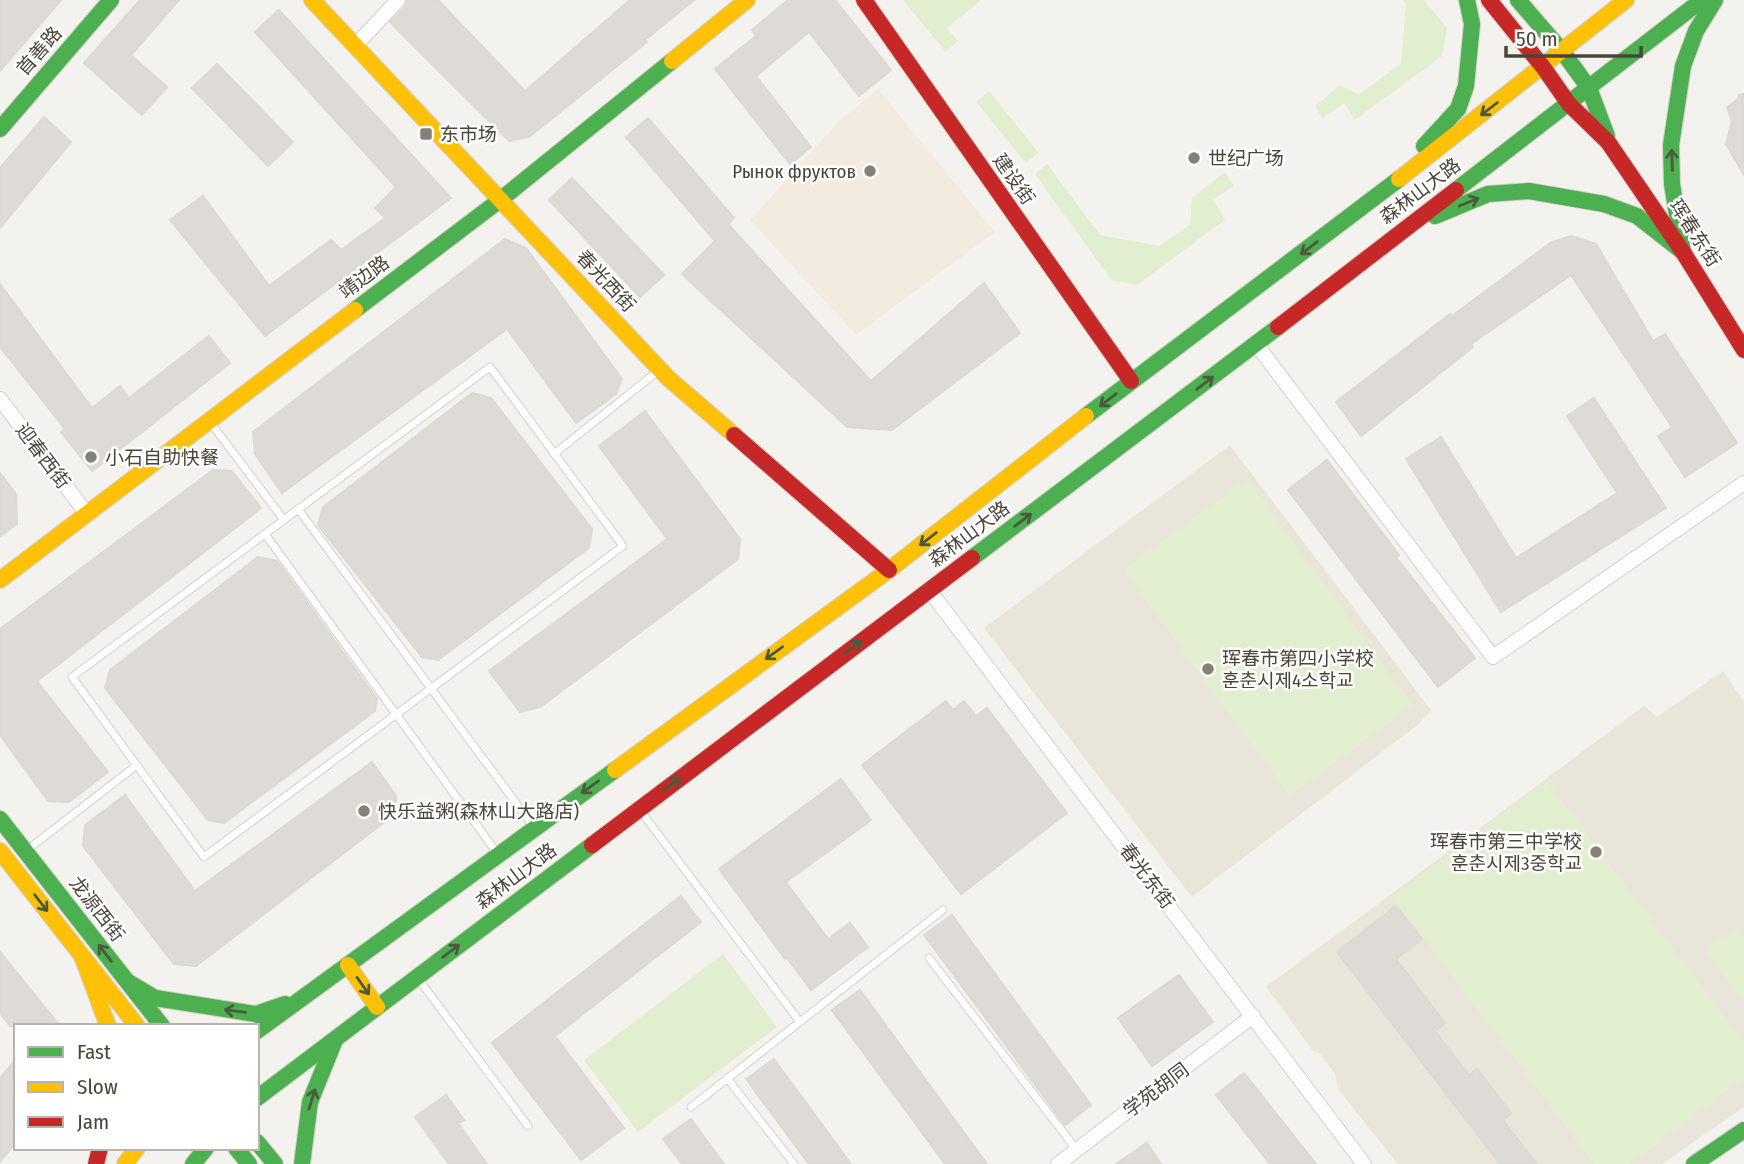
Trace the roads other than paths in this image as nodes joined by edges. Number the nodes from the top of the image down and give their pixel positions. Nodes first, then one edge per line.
1 (111, 0) edge
2 (312, 0) edge
3 (398, 0) edge
4 (747, 0) edge
5 (864, 0) edge
6 (1467, 0) edge
7 (1489, 0) edge
8 (1518, 0) edge
9 (1626, 0) edge
10 (1702, 0) edge
11 (1715, 0) edge
12 (355, 46) junction
13 (1562, 51) junction
14 (1543, 66) junction
15 (1589, 88) junction
16 (1569, 104) junction
17 (0, 128) edge
18 (1608, 142) junction
19 (1384, 191) junction
20 (500, 200) junction
21 (1406, 228) junction
22 (1683, 252) junction
23 (1256, 344) junction
24 (1744, 350) edge
25 (660, 369) junction
26 (1131, 382) junction
27 (0, 399) edge
28 (209, 421) junction
29 (554, 454) junction
30 (1744, 483) edge
31 (298, 509) junction
32 (86, 514) junction
33 (284, 520) junction
34 (265, 534) junction
35 (889, 570) junction
36 (0, 580) edge
37 (929, 590) junction
38 (431, 689) junction
39 (396, 714) junction
40 (137, 765) junction
41 (639, 809) junction
42 (0, 819) edge
43 (534, 828) junction
44 (0, 851) edge
45 (25, 851) junction
46 (498, 854) junction
47 (8, 867) junction
48 (943, 910) dead end
49 (82, 956) junction
50 (929, 958) dead end
51 (348, 965) junction
52 (417, 977) junction
53 (128, 982) junction
54 (301, 999) junction
55 (377, 1007) junction
56 (1253, 1016) junction
57 (800, 1022) junction
58 (107, 1024) edge
59 (135, 1024) edge
60 (160, 1024) edge
61 (259, 1030) edge
62 (336, 1038) junction
63 (727, 1078) junction
64 (259, 1096) edge
65 (691, 1107) dead end
66 (528, 1126) dead end
67 (1744, 1130) edge
68 (259, 1144) edge
69 (204, 1150) edge
70 (238, 1150) edge
71 (1077, 1150) junction
72 (193, 1164) edge
73 (249, 1164) edge
74 (275, 1164) edge
75 (302, 1164) edge
76 (794, 1164) edge
77 (1058, 1164) edge
78 (1364, 1164) edge
79 (1694, 1164) edge

1 - 17 main road, 首善路
2 - 12 main road, 春光西街
3 - 12 street
4 - 20 main road, 靖边路
5 - 26 main road, 建设街
6 - 19 main road
7 - 14 main road
8 - 13 main road
9 - 13 main road, 森林山大路
10 - 15 main road, 森林山大路
22 -> 11 main road
12 - 20 main road, 春光西街
13 - 14 main road, 森林山大路
13 - 15 main road
14 - 16 main road
14 -> 19 main road, 森林山大路
15 - 16 main road, 森林山大路
15 - 18 main road
16 - 18 main road
16 - 21 main road, 森林山大路
18 - 22 main road, 珲春东街
19 -> 26 main road, 森林山大路
20 - 25 main road, 春光西街
20 - 28 main road, 靖边路
21 -> 22 main road
21 - 23 main road, 森林山大路
22 - 24 main road, 珲春东街
23 - 30 street
37 -> 23 main road, 森林山大路
25 - 29 lane
25 - 35 main road, 春光西街
26 -> 35 main road, 森林山大路
27 - 32 street, 迎春西街
28 - 32 main road, 靖边路
28 - 33 lane
29 - 31 lane
29 - 38 lane
31 - 33 lane
31 - 38 lane
32 - 36 main road, 靖边路
33 - 34 lane
34 - 39 lane
34 - 40 lane
35 -> 43 main road, 森林山大路
41 -> 37 main road, 森林山大路
37 - 56 street, 春光东街
38 - 39 lane
38 - 43 lane
39 - 40 lane
39 - 46 lane
40 - 45 lane
52 -> 41 main road, 森林山大路
41 - 57 lane
42 - 45 main road, 龙源西街
43 - 46 main road, 森林山大路
44 - 47 main road
45 - 47 lane
53 -> 45 main road, 龙源西街
46 - 51 main road, 森林山大路
47 -> 49 main road
48 - 57 lane
49 - 58 main road
49 - 59 main road
50 - 71 lane
51 - 54 main road, 森林山大路
51 -> 55 main road
52 - 55 main road, 森林山大路
52 - 66 lane
54 -> 53 main road
53 - 60 main road, 龙源西街
54 - 61 main road, 森林山大路
55 - 62 main road, 森林山大路
56 - 71 street, 学苑胡同
56 - 78 street, 春光东街
57 - 63 lane
62 - 64 main road, 森林山大路
75 -> 62 main road
63 - 65 lane
63 - 76 lane
67 - 79 main road
68 - 74 main road
69 - 72 main road
70 - 73 main road
71 - 77 street, 学苑胡同

